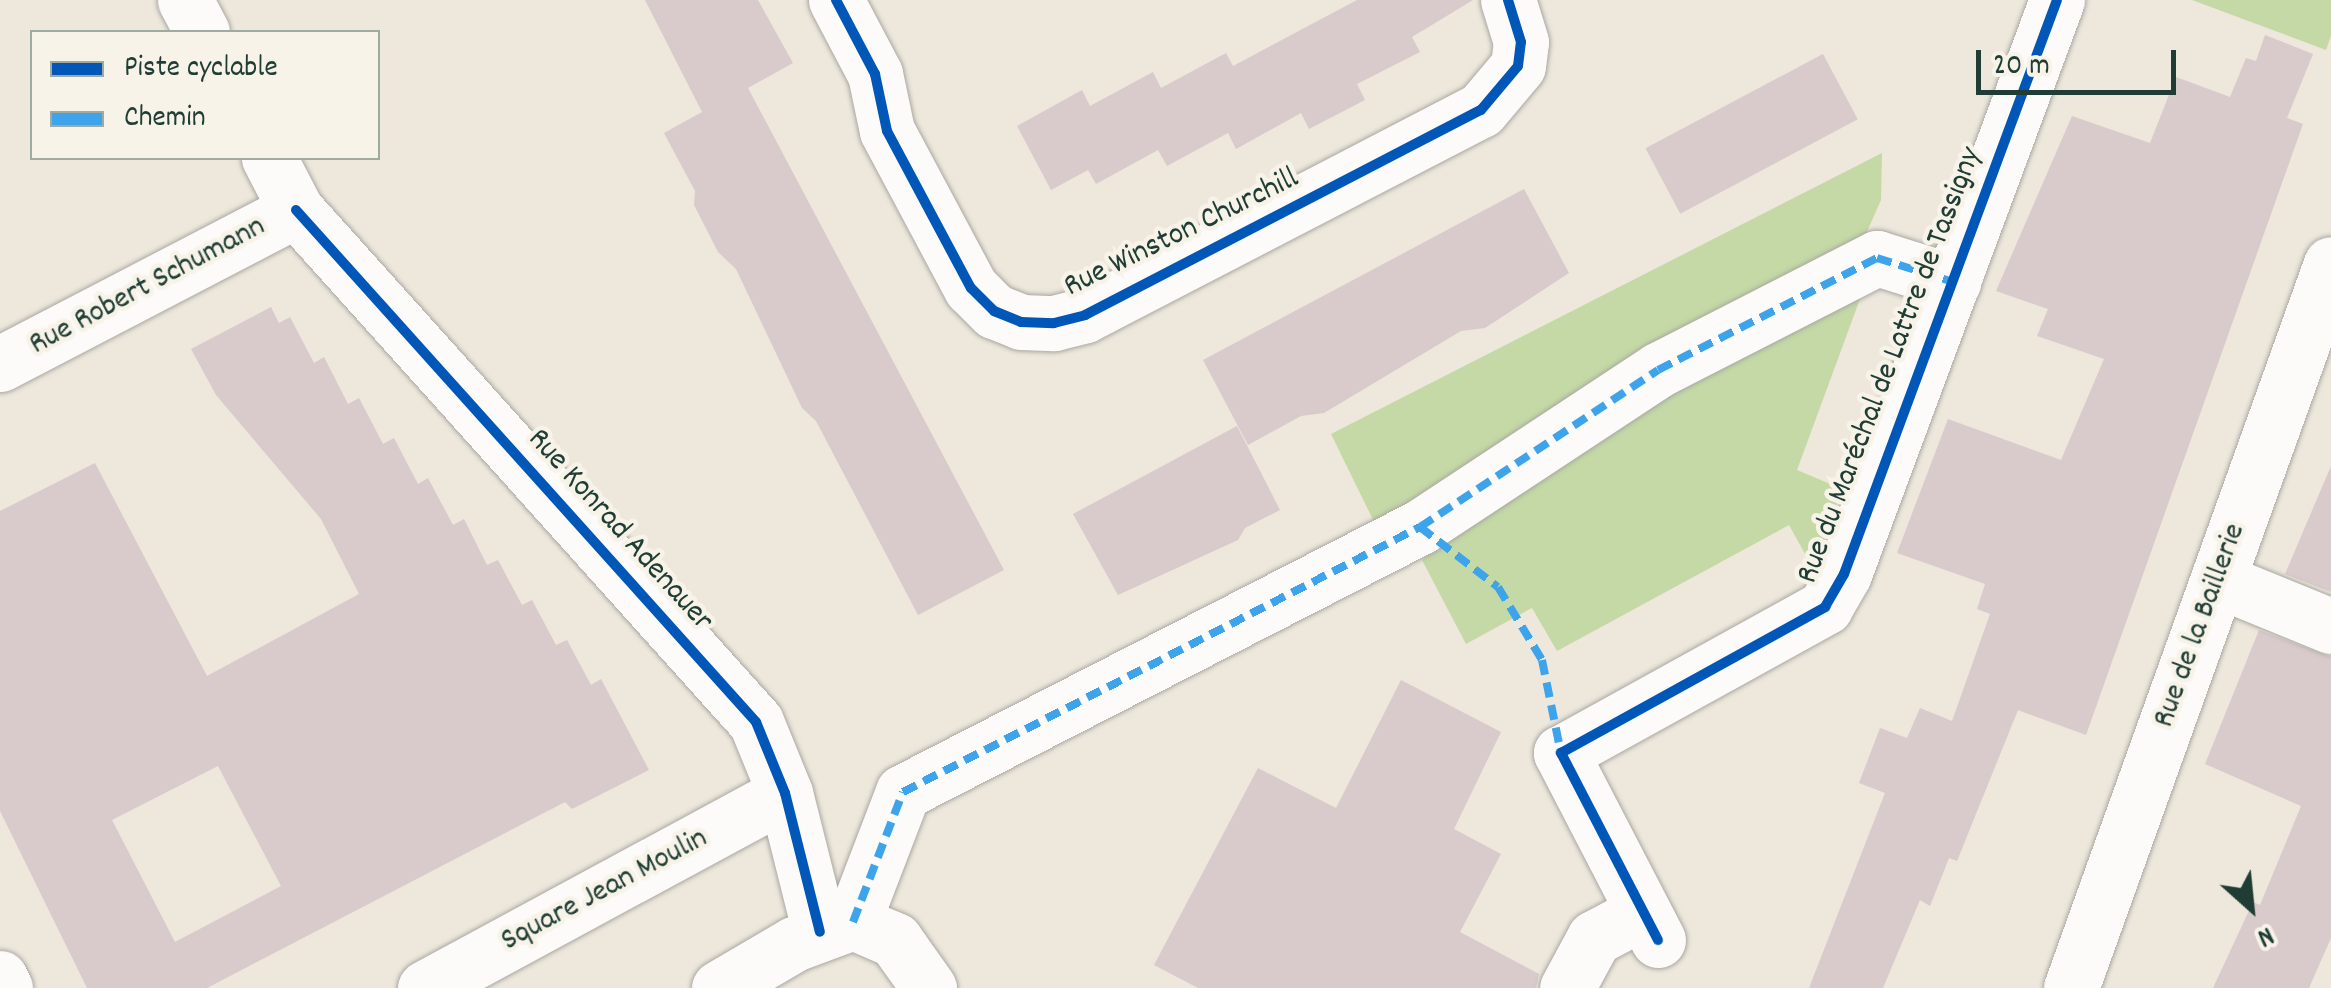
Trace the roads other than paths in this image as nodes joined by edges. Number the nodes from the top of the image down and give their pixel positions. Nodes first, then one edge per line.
1 (185, 0) edge
2 (836, 0) edge
3 (1508, 0) edge
4 (2056, 0) edge
5 (201, 30) edge
6 (269, 160) edge
7 (296, 210) junction
8 (2331, 264) edge
9 (1953, 282) junction
10 (0, 364) edge
11 (2218, 580) junction
12 (2331, 626) edge
13 (786, 793) junction
14 (836, 927) junction
15 (0, 978) edge
16 (5, 988) edge
17 (425, 988) edge
18 (720, 988) edge
19 (929, 988) edge
20 (1567, 988) edge
21 (2071, 988) edge

1 - 5 street
2 - 3 street, Rue Winston Churchill
4 - 9 street, Rue du Maréchal de Lattre de Tassigny
6 - 7 street, Rue Robert Schumann
7 - 10 street, Rue Robert Schumann
7 - 13 street, Rue Konrad Adenauer
8 - 11 street, Rue de la Baillerie
9 - 14 street
9 - 20 street, Rue du Maréchal de Lattre de Tassigny
11 - 12 street
11 - 21 street, Rue de la Baillerie
13 - 14 street, Rue Konrad Adenauer
13 - 17 street, Square Jean Moulin
14 - 18 street
14 - 19 street
15 - 16 street

